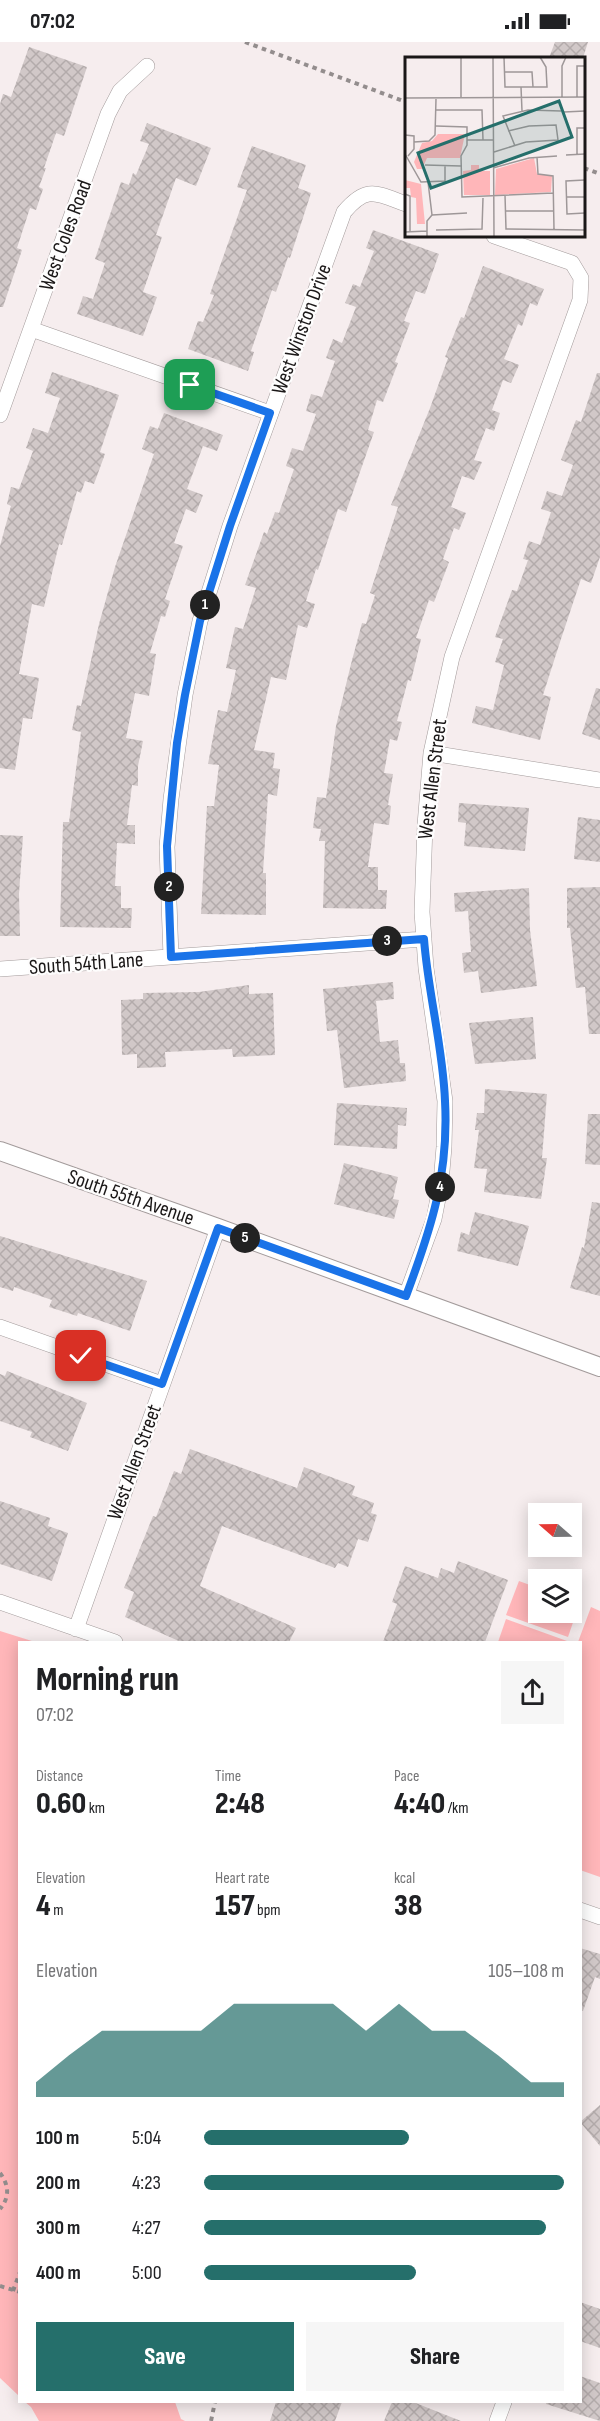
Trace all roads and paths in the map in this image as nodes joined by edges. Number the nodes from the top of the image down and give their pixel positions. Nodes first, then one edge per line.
1 (245, 42) edge
2 (147, 66) dead end
3 (405, 102) edge
4 (585, 168) edge
5 (600, 174) edge
6 (405, 204) edge
7 (497, 237) edge
8 (31, 329) junction
9 (270, 413) junction
10 (0, 415) edge
11 (431, 753) junction
12 (600, 780) edge
13 (424, 939) junction
14 (171, 957) junction
15 (0, 969) edge
16 (0, 1151) edge
17 (218, 1228) junction
18 (406, 1296) junction
19 (0, 1327) edge
20 (600, 1367) edge
21 (162, 1384) junction
22 (0, 1602) edge
23 (76, 1629) junction
24 (112, 1641) edge
25 (582, 1911) edge
26 (600, 1917) edge
27 (0, 2173) edge
28 (0, 2209) edge
29 (18, 2277) edge
30 (0, 2286) edge
31 (13, 2291) junction
32 (18, 2292) edge
33 (215, 2403) edge
34 (504, 2403) edge
35 (211, 2421) edge
36 (497, 2421) edge

1 - 3 path
2 - 8 street, West Coles Road
4 - 5 path
6 - 9 street, West Winston Drive
7 - 11 street, West Allen Street
8 - 9 street
8 - 10 street, West Coles Road
9 - 14 street, West Winston Drive
11 - 12 street
11 - 13 street, West Allen Street
13 - 14 street, South 54th Lane
13 - 18 street, West Allen Street
14 - 15 street, South 54th Lane
16 - 17 street, South 55th Avenue
17 - 18 street, South 55th Avenue
17 - 21 street, West Allen Street
18 - 20 street, South 55th Avenue
19 - 21 street
21 - 23 street, West Allen Street
22 - 23 street
23 - 24 street
25 - 26 street
27 - 28 path
29 - 31 path
30 - 31 path
31 - 32 path
33 - 35 path
34 - 36 street

